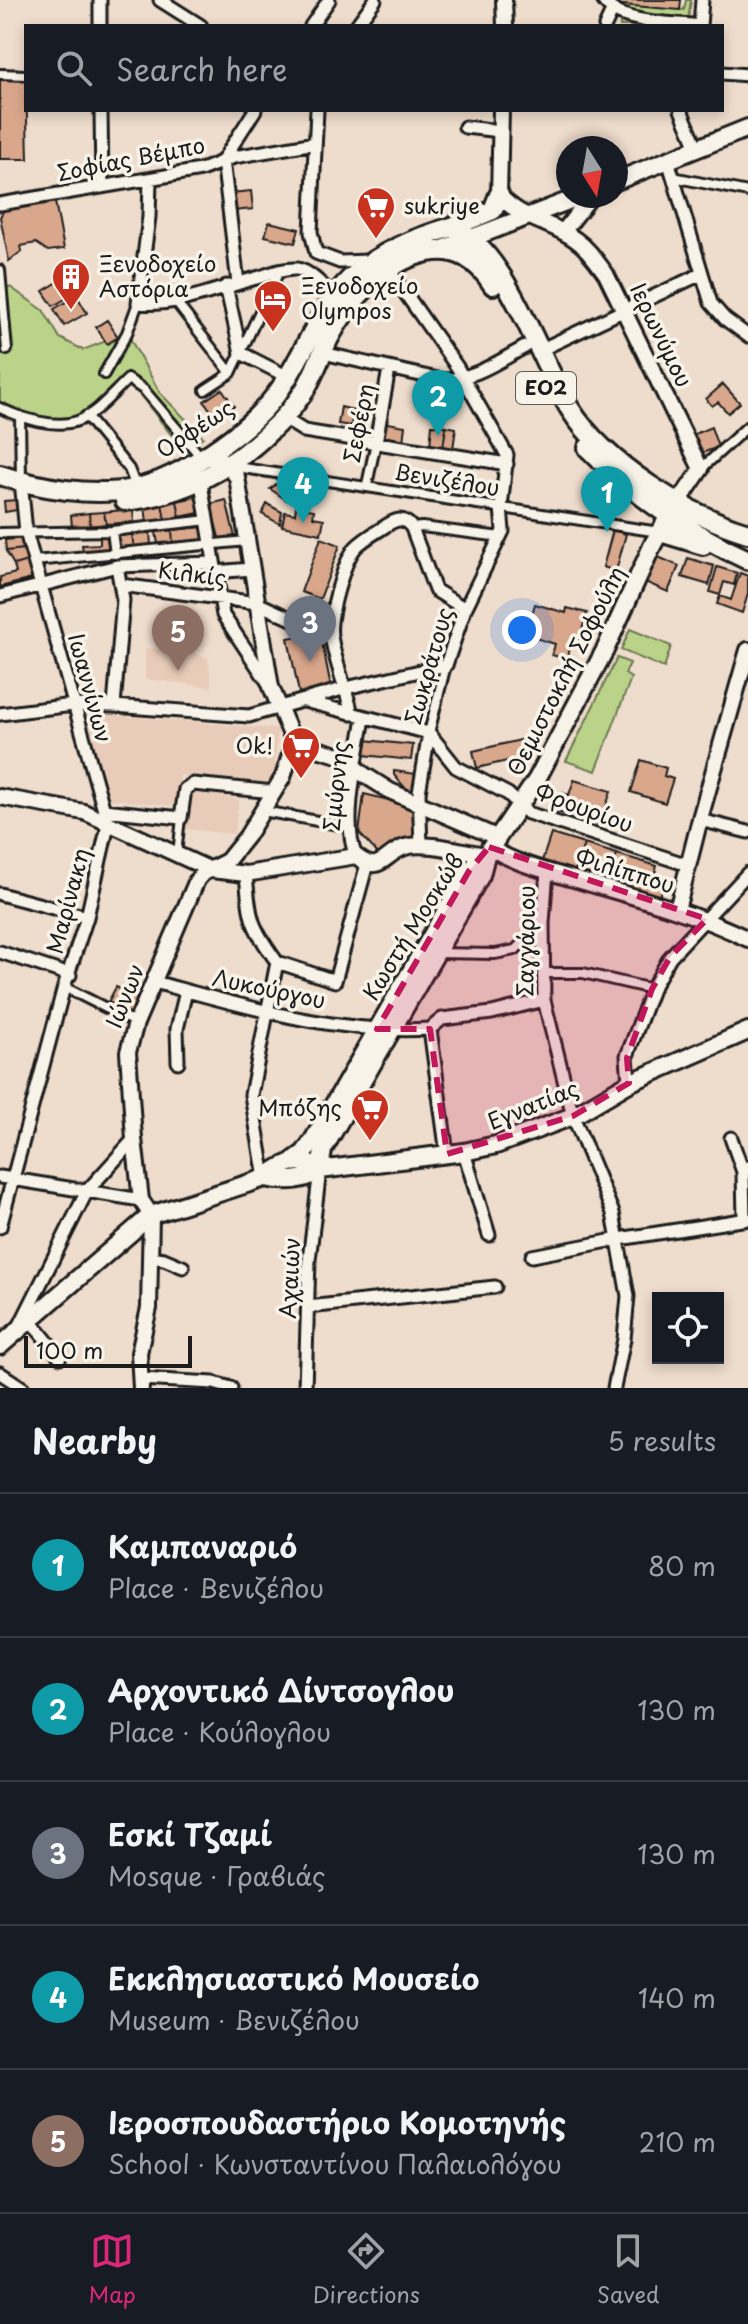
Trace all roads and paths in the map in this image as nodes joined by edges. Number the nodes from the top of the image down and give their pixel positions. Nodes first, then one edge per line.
1 (100, 0) edge
2 (160, 0) edge
3 (329, 0) edge
4 (375, 0) edge
5 (504, 0) edge
6 (603, 0) edge
7 (702, 0) edge
8 (612, 11) junction
9 (321, 12) junction
10 (100, 24) edge
11 (198, 24) edge
12 (312, 24) edge
13 (320, 24) edge
14 (357, 24) edge
15 (505, 24) edge
16 (606, 24) edge
17 (683, 24) edge
18 (700, 24) edge
19 (724, 73) edge
20 (0, 74) edge
21 (24, 75) edge
22 (748, 75) edge
23 (101, 112) edge
24 (254, 112) edge
25 (317, 112) edge
26 (501, 112) edge
27 (682, 112) edge
28 (465, 127) dead end
29 (748, 128) edge
30 (500, 131) junction
31 (315, 143) junction
32 (697, 147) junction
33 (223, 160) junction
34 (668, 160) junction
35 (628, 176) edge
36 (673, 177) junction
37 (150, 179) junction
38 (102, 187) junction
39 (748, 192) edge
40 (499, 195) junction
41 (0, 204) edge
42 (556, 206) edge
43 (582, 208) edge
44 (526, 217) junction
45 (452, 227) junction
46 (563, 232) junction
47 (472, 238) junction
48 (443, 249) junction
49 (316, 253) junction
50 (381, 265) junction
51 (0, 270) edge
52 (279, 271) junction
53 (305, 272) junction
54 (701, 274) junction
55 (1, 281) edge
56 (238, 283) junction
57 (226, 286) junction
58 (334, 297) junction
59 (175, 301) junction
60 (138, 303) junction
61 (625, 310) junction
62 (342, 315) junction
63 (748, 336) edge
64 (532, 349) junction
65 (7, 350) dead end
66 (241, 353) junction
67 (323, 353) junction
68 (389, 369) junction
69 (231, 373) junction
70 (104, 374) dead end
71 (288, 377) junction
72 (464, 378) junction
73 (205, 390) dead end
74 (0, 408) edge
75 (20, 416) junction
76 (86, 416) junction
77 (283, 418) junction
78 (748, 426) edge
79 (376, 442) junction
80 (202, 457) junction
81 (507, 464) junction
82 (229, 466) junction
83 (701, 469) junction
84 (0, 475) edge
85 (201, 480) junction
86 (0, 485) edge
87 (367, 485) junction
88 (22, 486) junction
89 (136, 488) junction
90 (501, 507) junction
91 (674, 509) junction
92 (208, 520) junction
93 (412, 528) junction
94 (745, 528) edge
95 (112, 531) junction
96 (26, 532) junction
97 (660, 532) junction
98 (0, 533) edge
99 (501, 537) junction
100 (247, 541) junction
101 (212, 545) junction
102 (740, 556) edge
103 (116, 560) junction
104 (34, 561) junction
105 (215, 568) junction
106 (251, 569) junction
107 (41, 584) junction
108 (121, 585) junction
109 (0, 596) edge
110 (219, 597) junction
111 (257, 603) junction
112 (465, 609) junction
113 (331, 637) junction
114 (748, 650) edge
115 (446, 665) junction
116 (271, 687) junction
117 (346, 688) junction
118 (304, 701) junction
119 (73, 705) junction
120 (114, 706) junction
121 (280, 708) junction
122 (0, 714) edge
123 (352, 714) junction
124 (364, 718) junction
125 (429, 733) junction
126 (294, 742) junction
127 (355, 767) junction
128 (274, 792) junction
129 (0, 797) edge
130 (418, 803) junction
131 (520, 806) junction
132 (104, 810) junction
133 (263, 811) junction
134 (700, 817) junction
135 (181, 818) junction
136 (108, 825) junction
137 (350, 827) junction
138 (748, 830) edge
139 (421, 845) junction
140 (490, 846) junction
141 (177, 856) junction
142 (361, 860) junction
143 (688, 865) junction
144 (211, 870) junction
145 (547, 871) junction
146 (748, 873) edge
147 (246, 874) junction
148 (0, 894) edge
149 (677, 910) junction
150 (87, 917) junction
151 (707, 919) junction
152 (543, 923) junction
153 (748, 939) edge
154 (0, 952) edge
155 (436, 953) junction
156 (277, 962) junction
157 (543, 973) junction
158 (70, 975) junction
159 (154, 982) junction
160 (64, 987) junction
161 (652, 989) junction
162 (186, 991) junction
163 (544, 1000) junction
164 (269, 1012) junction
165 (136, 1023) junction
166 (430, 1029) junction
167 (384, 1030) junction
168 (748, 1031) edge
169 (178, 1062) dead end
170 (629, 1083) junction
171 (573, 1116) junction
172 (731, 1138) dead end
173 (134, 1139) junction
174 (456, 1153) junction
175 (290, 1163) junction
176 (320, 1170) junction
177 (745, 1170) edge
178 (0, 1177) edge
179 (265, 1178) junction
180 (14, 1180) junction
181 (87, 1191) junction
182 (141, 1200) junction
183 (151, 1215) junction
184 (746, 1220) edge
185 (0, 1227) edge
186 (489, 1235) dead end
187 (619, 1239) junction
188 (532, 1256) dead end
189 (150, 1257) junction
190 (183, 1267) dead end
191 (495, 1287) dead end
192 (308, 1307) junction
193 (30, 1320) junction
194 (16, 1332) junction
195 (0, 1346) edge
196 (60, 1357) dead end
197 (0, 1373) edge
198 (140, 1384) edge
199 (23, 1388) edge
200 (231, 1388) edge
201 (305, 1388) edge
202 (614, 1388) edge

1 - 10 street
2 - 11 street
3 - 9 street
4 - 14 street
5 - 15 street
6 - 8 street
7 - 18 street
8 - 16 street
8 - 17 street
9 - 12 street
9 - 13 street
19 - 22 street
20 - 21 street
23 - 38 street
24 - 33 street
25 - 31 street
26 - 30 street
27 - 32 street
28 - 30 street
29 - 32 main road
30 - 40 street
31 - 33 street, Σοφίας Βέμπο
31 - 49 street
32 - 34 main road
33 - 37 street, Σοφίας Βέμπο
33 - 56 street
34 - 35 main road
34 - 36 street
36 - 39 street
36 - 54 street
37 - 38 street, Σοφίας Βέμπο
37 - 60 street
38 - 41 street, Σοφίας Βέμπο
40 - 44 street, Ιερωνύμου
40 - 45 main road, Ορφέως
42 - 44 main road
43 - 46 street
44 - 46 street, Ιερωνύμου
44 - 47 main road
45 - 47 main road, ΕΟ2
45 - 50 main road, Ορφέως
46 - 61 street, Ιερωνύμου
47 - 48 main road
47 - 64 main road, ΕΟ2
48 - 50 main road, Ορφέως
48 - 64 main road, ΕΟ2
49 - 50 street
49 - 53 street
50 - 58 main road, Ορφέως
50 - 62 main road, Ορφέως
50 - 72 street
51 - 55 street
52 - 53 street
52 - 56 street
52 - 66 street
53 - 58 street
54 - 61 street
54 - 63 street
55 - 65 street
56 - 57 street
57 - 59 street
57 - 66 street
58 - 62 street
58 - 71 main road, Ορφέως
59 - 60 street
59 - 69 street
60 - 70 street
61 - 64 street
61 - 83 street, Ιερωνύμου
62 - 67 main road, Ορφέως
64 - 72 street
64 - 91 main road, ΕΟ2
66 - 69 street
66 - 71 street
67 - 68 street
67 - 77 main road, Ορφέως
68 - 72 street
68 - 79 street, Σεφέρη
69 - 73 street
71 - 80 main road, Ορφέως
72 - 81 street
74 - 75 street
75 - 76 street
75 - 88 street
76 - 80 street
76 - 89 street
77 - 79 street
77 - 82 main road, Ορφέως
78 - 83 street
79 - 81 street
79 - 87 street, Σεφέρη
80 - 82 street
80 - 85 street
80 - 89 main road, Ορφέως
81 - 90 street, Σωκράτους
82 - 85 main road, Ορφέως
82 - 87 street, Βενιζέλου
82 - 100 street
83 - 91 street
84 - 88 main road, Ορφέως
85 - 88 main road, Ορφέως
85 - 92 street
86 - 88 main road, Ορφέως
87 - 90 street, Βενιζέλου
88 - 89 main road, Ορφέως
88 - 96 street, Ιωαννίνων
90 - 97 street, Βενιζέλου
90 - 99 street, Σωκράτους
91 - 94 main road, ΕΟ2
91 - 97 main road, Θεμιστοκλή Σοφούλη
91 - 102 main road, ΕΟ2
92 - 95 street
92 - 101 street
93 - 99 street
93 - 112 street
93 - 113 street
95 - 96 street
95 - 103 street
96 - 98 street
96 - 104 street, Ιωαννίνων
97 - 102 main road
97 - 131 main road, Θεμιστοκλή Σοφούλη
99 - 112 street, Σωκράτους
100 - 101 street
100 - 106 street
101 - 103 street
101 - 105 street
103 - 104 street
103 - 105 street, Κιλκίς
103 - 107 street, Κιλκίς
103 - 108 street
104 - 107 street, Ιωαννίνων
105 - 106 street, Κιλκίς
105 - 110 street
106 - 111 street
107 - 109 street, Κιλκίς
107 - 119 street, Ιωαννίνων
108 - 110 street, Κιλκίς
108 - 120 street
110 - 111 street, Κιλκίς
110 - 116 street
111 - 113 street, Κιλκίς
111 - 116 street
112 - 115 street, Σωκράτους
113 - 117 street
114 - 134 street
115 - 117 street
115 - 125 street, Σωκράτους
116 - 121 street
117 - 118 street
117 - 123 street
118 - 121 street
118 - 123 street
119 - 120 street
119 - 122 street
119 - 132 street, Ιωαννίνων
120 - 121 street
121 - 126 street
123 - 124 street
124 - 125 street
124 - 127 street, Σμύρνης
125 - 130 street, Σωκράτους
125 - 131 street, Φρουρίου
126 - 127 street, Φιλίππου
126 - 128 street, Ιώνων
127 - 130 street, Φιλίππου
127 - 137 street, Σμύρνης
128 - 133 street, Ιώνων
128 - 135 street
129 - 136 street
130 - 139 street, Σωκράτους
130 - 140 street, Φιλίππου
131 - 140 main road, Θεμιστοκλή Σοφούλη
131 - 143 street, Φρουρίου
132 - 135 street
132 - 136 street, Ιωαννίνων
133 - 137 street
133 - 144 street, Ιώνων
134 - 138 street
134 - 143 street
135 - 141 lane
136 - 141 street
136 - 150 street, Μαρίνακη
137 - 142 street, Σμύρνης
139 - 140 street
139 - 142 street
140 - 145 street, Φιλίππου
140 - 155 main road, Κωστή Μοσκώβ
140 - 167 main road, Κωστή Μοσκώβ
141 - 144 street
142 - 147 street
142 - 156 street
143 - 149 street
144 - 147 street
144 - 159 street, Ιώνων
145 - 149 street, Φιλίππου
145 - 152 street, Σαγγάριου
146 - 151 street
147 - 156 street
148 - 150 street
149 - 151 street, Φιλίππου
150 - 158 street, Μαρίνακη
151 - 153 street, Φιλίππου
151 - 161 street
152 - 155 street
152 - 157 street, Σαγγάριου
154 - 158 street
155 - 167 main road, Κωστή Μοσκώβ
156 - 164 street
157 - 161 street
157 - 163 street, Σαγγάριου
158 - 160 street, Μαρίνακη
159 - 162 street, Λυκούργου
159 - 165 street, Ιώνων
160 - 165 street
160 - 180 street, Μαρίνακη
161 - 170 street
162 - 164 street, Λυκούργου
162 - 169 street
163 - 166 street, Λυκούργου
163 - 171 street, Σαγγάριου
164 - 167 street, Λυκούργου
164 - 179 street
165 - 173 street, Ιώνων
166 - 167 street, Λυκούργου
166 - 174 street
167 - 175 main road, Κωστή Μοσκώβ
167 - 176 main road, Κωστή Μοσκώβ
168 - 170 main road, Εγνατίας
170 - 171 main road, Εγνατίας
171 - 174 main road, Εγνατίας
171 - 187 street, Σαγγάριου
172 - 177 street
173 - 181 street
173 - 182 street, Ιώνων
174 - 176 main road, Εγνατίας
174 - 186 street
175 - 176 main road
175 - 179 main road, Κωστή Μοσκώβ
176 - 179 main road
176 - 192 street, Αχαιών
177 - 184 street
178 - 180 street
179 - 183 main road
180 - 181 street
180 - 185 street, Μαρίνακη
181 - 182 street
181 - 194 street
182 - 183 street
183 - 189 street
183 - 193 main road
184 - 187 street
187 - 188 street
187 - 202 street, Σαγγάριου
189 - 190 street
189 - 198 street
191 - 192 street
192 - 201 street, Αχαιών
193 - 194 main road
193 - 196 street
194 - 195 main road
197 - 199 street
198 - 200 street

